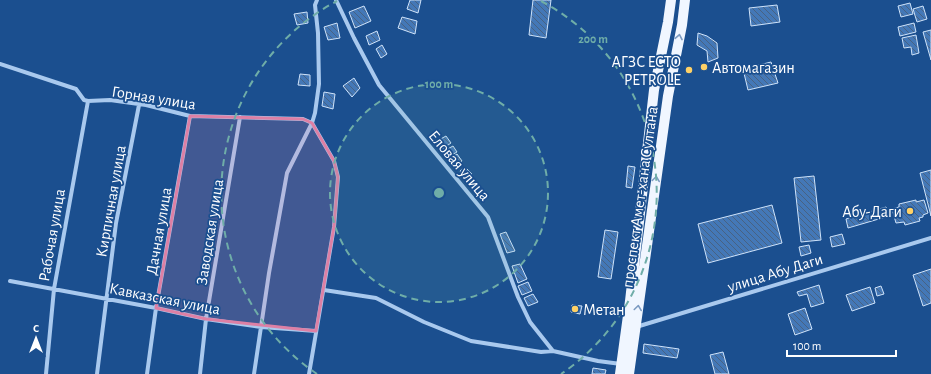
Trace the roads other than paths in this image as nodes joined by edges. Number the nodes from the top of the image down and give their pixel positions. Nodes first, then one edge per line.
1 (317, 0) edge
2 (671, 0) edge
3 (685, 0) edge
4 (338, 1) edge
5 (0, 64) edge
6 (88, 101) junction
7 (140, 105) junction
8 (190, 116) junction
9 (240, 117) junction
10 (312, 123) junction
11 (931, 238) edge
12 (10, 281) dead end
13 (54, 289) junction
14 (324, 290) junction
15 (106, 298) junction
16 (156, 308) junction
17 (206, 320) junction
18 (631, 325) junction
19 (261, 327) junction
20 (316, 331) junction
21 (553, 351) junction
22 (625, 370) edge
23 (46, 374) edge
24 (96, 374) edge
25 (147, 374) edge
26 (200, 374) edge
27 (254, 374) edge
28 (309, 374) edge

1 - 10 street
2 - 18 main road
18 -> 3 main road, проспект Амет-хана Султана
4 - 21 street, Еловая улица
5 - 6 street, Горная улица
6 - 7 street, Горная улица
6 - 13 street, Рабочая улица
7 - 8 street, Горная улица
7 - 15 street, Кирпичная улица
8 - 9 street, Горная улица
8 - 16 street, Дачная улица
9 - 10 street, Горная улица
9 - 17 street, Заводская улица
10 - 14 street
10 - 19 street
11 - 18 street, улица Абу Даги
12 - 13 street, Кавказская улица
13 - 15 street, Кавказская улица
13 - 23 street, Рабочая улица
14 - 20 street
14 - 21 street
15 - 16 street, Кавказская улица
15 - 24 street, Кирпичная улица
16 - 17 street, Кавказская улица
16 - 25 street, Дачная улица
17 - 19 street, Кавказская улица
17 - 26 street, Заводская улица
18 - 22 main road, проспект Амет-хана Султана
19 - 20 street, Кавказская улица
19 - 27 street
20 - 28 street
21 - 22 street

